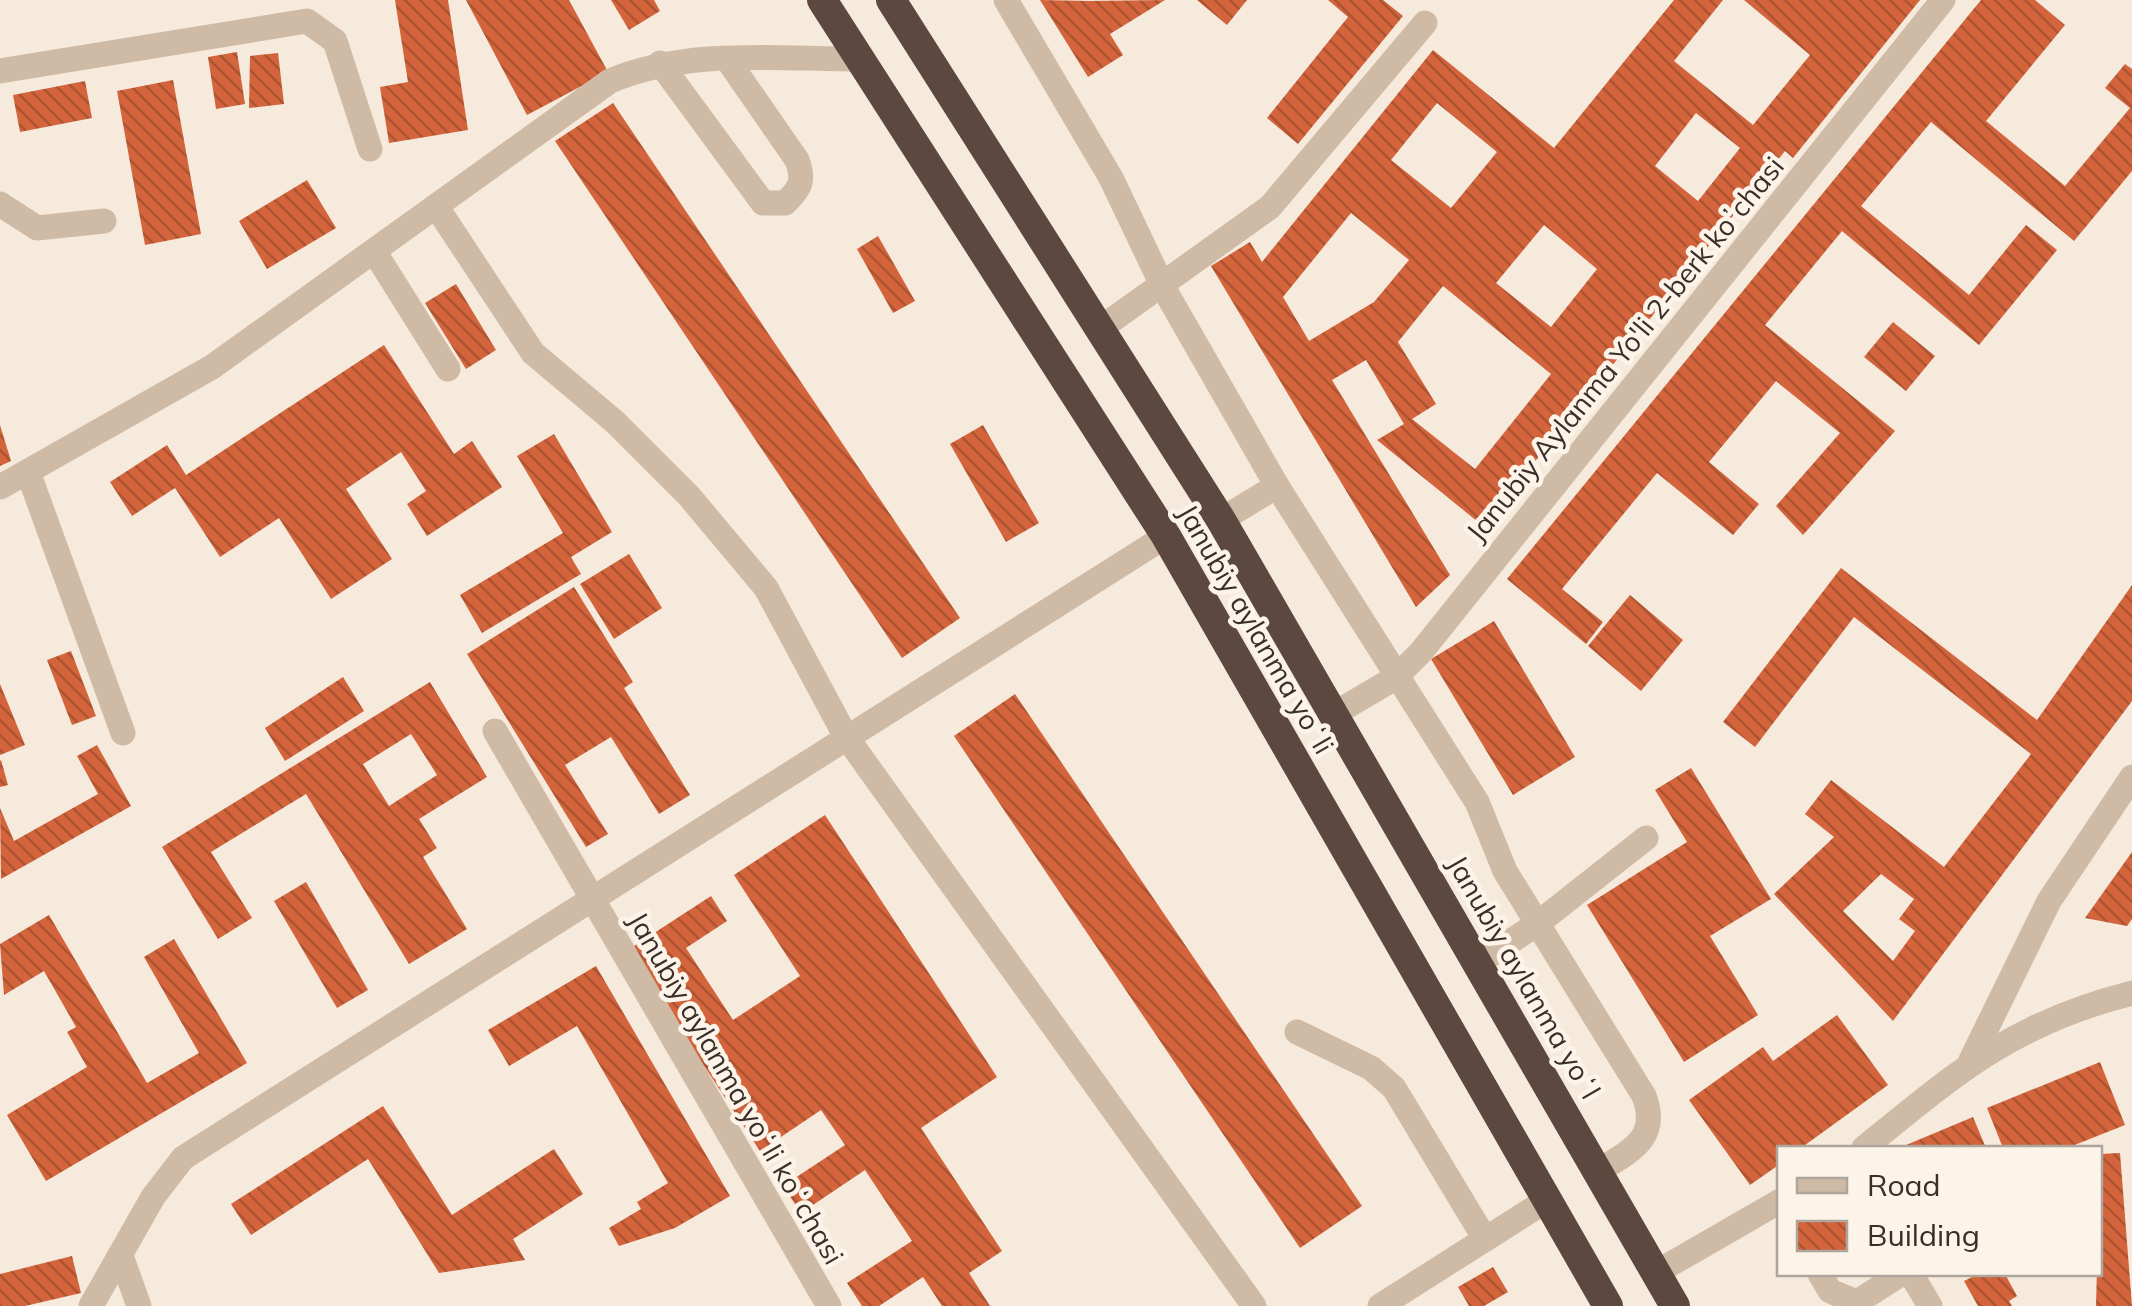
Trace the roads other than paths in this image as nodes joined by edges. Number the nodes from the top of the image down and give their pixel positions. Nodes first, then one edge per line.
1 (822, 0) edge
2 (1006, 0) edge
3 (1944, 0) edge
4 (898, 2) edge
5 (1425, 22) dead end
6 (727, 59) junction
7 (860, 59) junction
8 (660, 63) junction
9 (0, 71) edge
10 (370, 149) dead end
11 (0, 204) edge
12 (436, 206) junction
13 (104, 221) dead end
14 (374, 251) junction
15 (1163, 286) junction
16 (1101, 328) junction
17 (448, 369) dead end
18 (28, 472) junction
19 (1278, 486) junction
20 (0, 487) edge
21 (1221, 520) junction
22 (1166, 536) junction
23 (1395, 678) junction
24 (1334, 714) junction
25 (495, 731) dead end
26 (123, 733) dead end
27 (845, 735) junction
28 (2132, 777) edge
29 (1646, 838) dead end
30 (591, 901) junction
31 (1538, 924) junction
32 (1478, 964) junction
33 (2132, 993) edge
34 (1297, 1032) dead end
35 (1972, 1060) junction
36 (1866, 1146) edge
37 (1598, 1171) junction
38 (1548, 1200) junction
39 (1777, 1203) edge
40 (1485, 1239) junction
41 (121, 1256) junction
42 (1657, 1272) junction
43 (1821, 1276) edge
44 (1898, 1276) edge
45 (1912, 1276) edge
46 (91, 1306) edge
47 (139, 1306) edge
48 (829, 1306) edge
49 (1254, 1306) edge
50 (1380, 1306) edge
51 (1608, 1306) edge
52 (1675, 1306) edge
53 (1930, 1306) edge

1 - 7 highway, Janubiy aylanma yoʻli
2 - 15 street
3 - 23 street, Janubiy Аylanma Yo'li 2-berk koʼchasi
4 - 16 highway, Janubiy aylanma yoʻli
5 - 15 street
6 - 7 street
6 - 8 street
6 - 8 street
7 - 22 highway, Janubiy aylanma yoʻli
8 - 12 street
9 - 10 street
11 - 13 street
12 - 14 street
12 - 27 street
14 - 17 street
14 - 18 street
15 - 16 street
15 - 19 street
16 - 21 highway, Janubiy aylanma yoʻli
18 - 20 street
18 - 26 street
19 - 21 street
19 - 23 street
21 - 24 highway, Janubiy aylanma yoʻli
22 - 27 street
22 - 38 highway, Janubiy aylanma yoʻli
23 - 24 street, Janubiy Аylanma Yo'li 2-berk koʼchasi
23 - 31 street
24 - 32 highway, Janubiy aylanma yoʻl
25 - 30 street, Janubiy aylanma yoʻli koʻchasi
27 - 30 street
27 - 49 street
28 - 35 street
29 - 31 street
30 - 41 street
30 - 48 street, Janubiy aylanma yoʻli koʻchasi
31 - 32 street
31 - 37 street
32 - 37 highway, Janubiy aylanma yoʻl
33 - 35 street
34 - 40 street
35 - 36 street
37 - 42 highway, Janubiy aylanma yoʻl
38 - 40 street
38 - 51 highway, Janubiy aylanma yoʻli
39 - 42 street
40 - 50 street
41 - 46 street
41 - 47 street
42 - 52 highway
43 - 44 street
45 - 53 street

